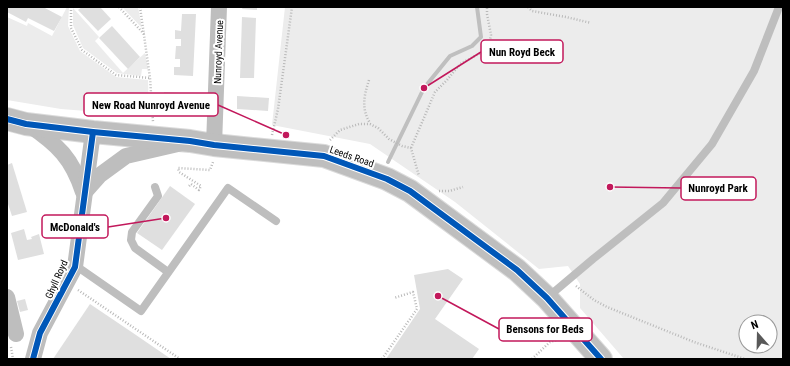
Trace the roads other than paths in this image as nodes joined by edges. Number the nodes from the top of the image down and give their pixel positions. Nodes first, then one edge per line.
1 (220, 7) edge
2 (779, 7) edge
3 (16, 121) edge
4 (93, 132) junction
5 (190, 141) junction
6 (214, 145) junction
7 (155, 186) dead end
8 (84, 194) junction
9 (276, 221) dead end
10 (75, 267) junction
11 (168, 272) junction
12 (7, 297) edge
13 (547, 298) junction
14 (16, 334) dead end
15 (33, 359) edge
16 (601, 359) edge

1 - 6 street, Nunroyd Avenue
2 - 13 lane
3 - 4 main road, Leeds Road
3 - 8 street, Ghyll Royd
4 - 5 main road, Leeds Road
4 - 8 street, Ghyll Royd
5 - 6 main road, Leeds Road
5 - 8 street
6 - 13 main road, Leeds Road
7 - 11 lane
8 - 10 street, Ghyll Royd
9 - 11 lane
10 - 11 lane
10 - 15 street, Ghyll Royd
12 - 14 street
13 - 16 main road, Leeds Road

